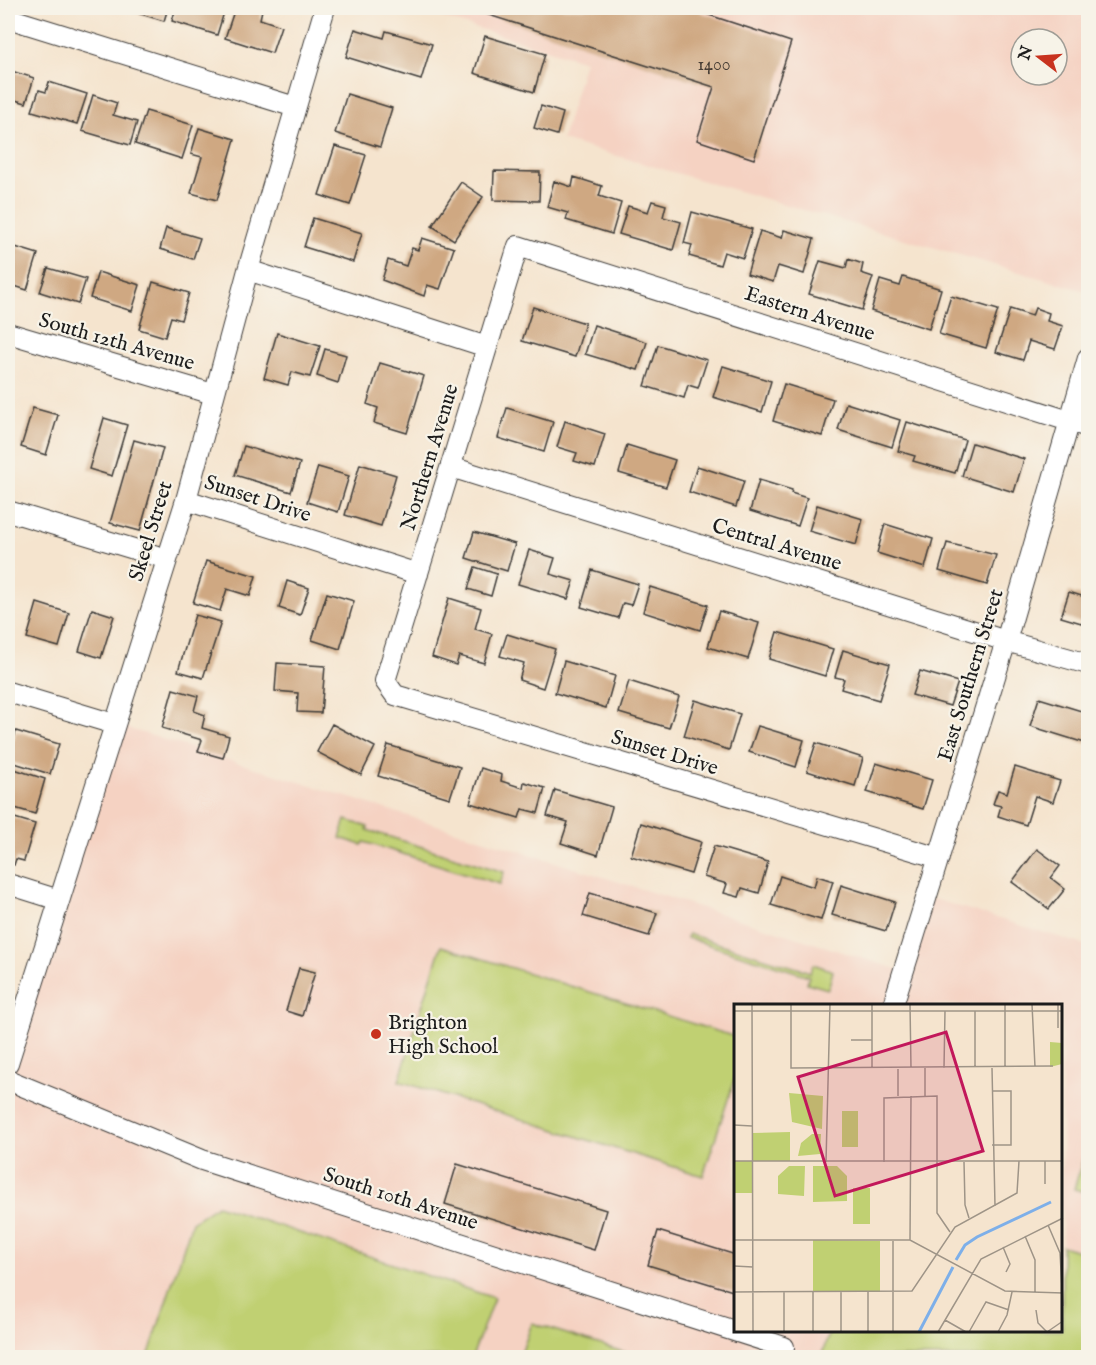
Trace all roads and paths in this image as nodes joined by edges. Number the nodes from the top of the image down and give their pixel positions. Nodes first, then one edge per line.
1 (325, 8) edge
2 (8, 18) edge
3 (295, 108) junction
4 (518, 246) joint
5 (248, 270) junction
6 (8, 333) edge
7 (487, 347) junction
8 (1089, 358) edge
9 (213, 394) junction
10 (1079, 424) edge
11 (451, 467) junction
12 (186, 500) junction
13 (8, 511) edge
14 (167, 559) junction
15 (418, 574) junction
16 (1006, 641) junction
17 (1089, 664) edge
18 (385, 681) joint
19 (8, 692) edge
20 (114, 724) junction
21 (939, 858) junction
22 (8, 884) edge
23 (59, 900) junction
24 (893, 1004) edge
25 (8, 1063) edge
26 (8, 1080) edge
27 (734, 1329) edge
28 (744, 1332) edge
29 (785, 1345) edge

1 - 3 street, Skeel Street
2 - 3 street
3 - 5 street, Skeel Street
4 - 7 street, Northern Avenue
4 - 10 street, Eastern Avenue
5 - 7 street
5 - 9 street, Skeel Street
6 - 9 street, South 12th Avenue
7 - 11 street, Northern Avenue
8 - 10 street, East Southern Street
9 - 12 street, Skeel Street
10 - 16 street, East Southern Street
11 - 15 street, Northern Avenue
11 - 16 street, Central Avenue
12 - 14 street, Skeel Street
12 - 15 street, Sunset Drive
13 - 14 street
14 - 20 street, Skeel Street
15 - 18 street, Northern Avenue
16 - 17 street, Central Avenue
16 - 21 street, East Southern Street
18 - 21 street, Sunset Drive
19 - 20 street
20 - 23 street, Skeel Street
21 - 24 street, East Southern Street
22 - 23 street
23 - 25 street, Skeel Street
26 - 27 street, South 10th Avenue
28 - 29 street, South 10th Avenue

